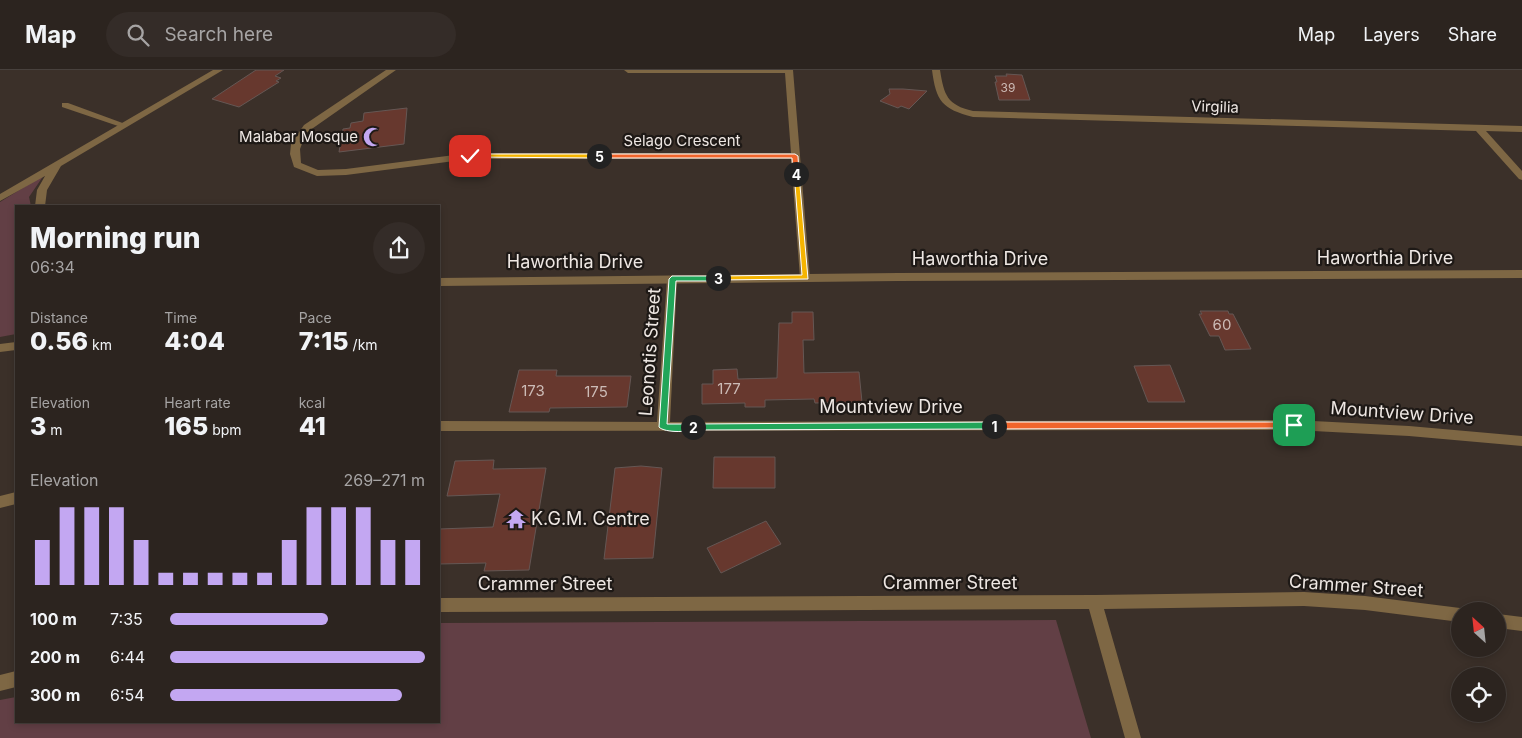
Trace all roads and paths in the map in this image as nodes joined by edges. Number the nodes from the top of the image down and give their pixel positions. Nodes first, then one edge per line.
1 (219, 70) edge
2 (392, 70) edge
3 (628, 70) edge
4 (789, 70) edge
5 (936, 70) edge
6 (65, 105) dead end
7 (124, 125) junction
8 (1480, 128) junction
9 (1522, 129) edge
10 (795, 156) junction
11 (62, 162) junction
12 (1522, 177) edge
13 (0, 198) edge
14 (40, 205) edge
15 (1522, 274) edge
16 (805, 278) junction
17 (672, 279) junction
18 (440, 282) edge
19 (15, 346) edge
20 (0, 348) edge
21 (440, 426) edge
22 (663, 427) junction
23 (1522, 441) edge
24 (15, 498) edge
25 (0, 502) edge
26 (1095, 602) junction
27 (440, 605) edge
28 (1451, 614) edge
29 (1506, 622) edge
30 (1522, 624) edge
31 (15, 679) edge
32 (0, 683) edge
33 (1133, 738) edge

1 - 7 street
2 - 10 street, Selago Crescent
3 - 4 street
4 - 10 street
5 - 8 street, Virgilia
6 - 7 lane
7 - 11 street
8 - 9 street, Virgilia
8 - 12 street
10 - 16 street
11 - 13 street
11 - 14 street
15 - 16 street, Haworthia Drive
16 - 17 street, Haworthia Drive
17 - 18 street, Haworthia Drive
17 - 22 street, Leonotis Street
19 - 20 street
21 - 22 street, Mountview Drive
22 - 23 street, Mountview Drive
24 - 25 street
26 - 27 street, Crammer Street
26 - 28 street, Crammer Street
26 - 33 street
29 - 30 street
31 - 32 street

